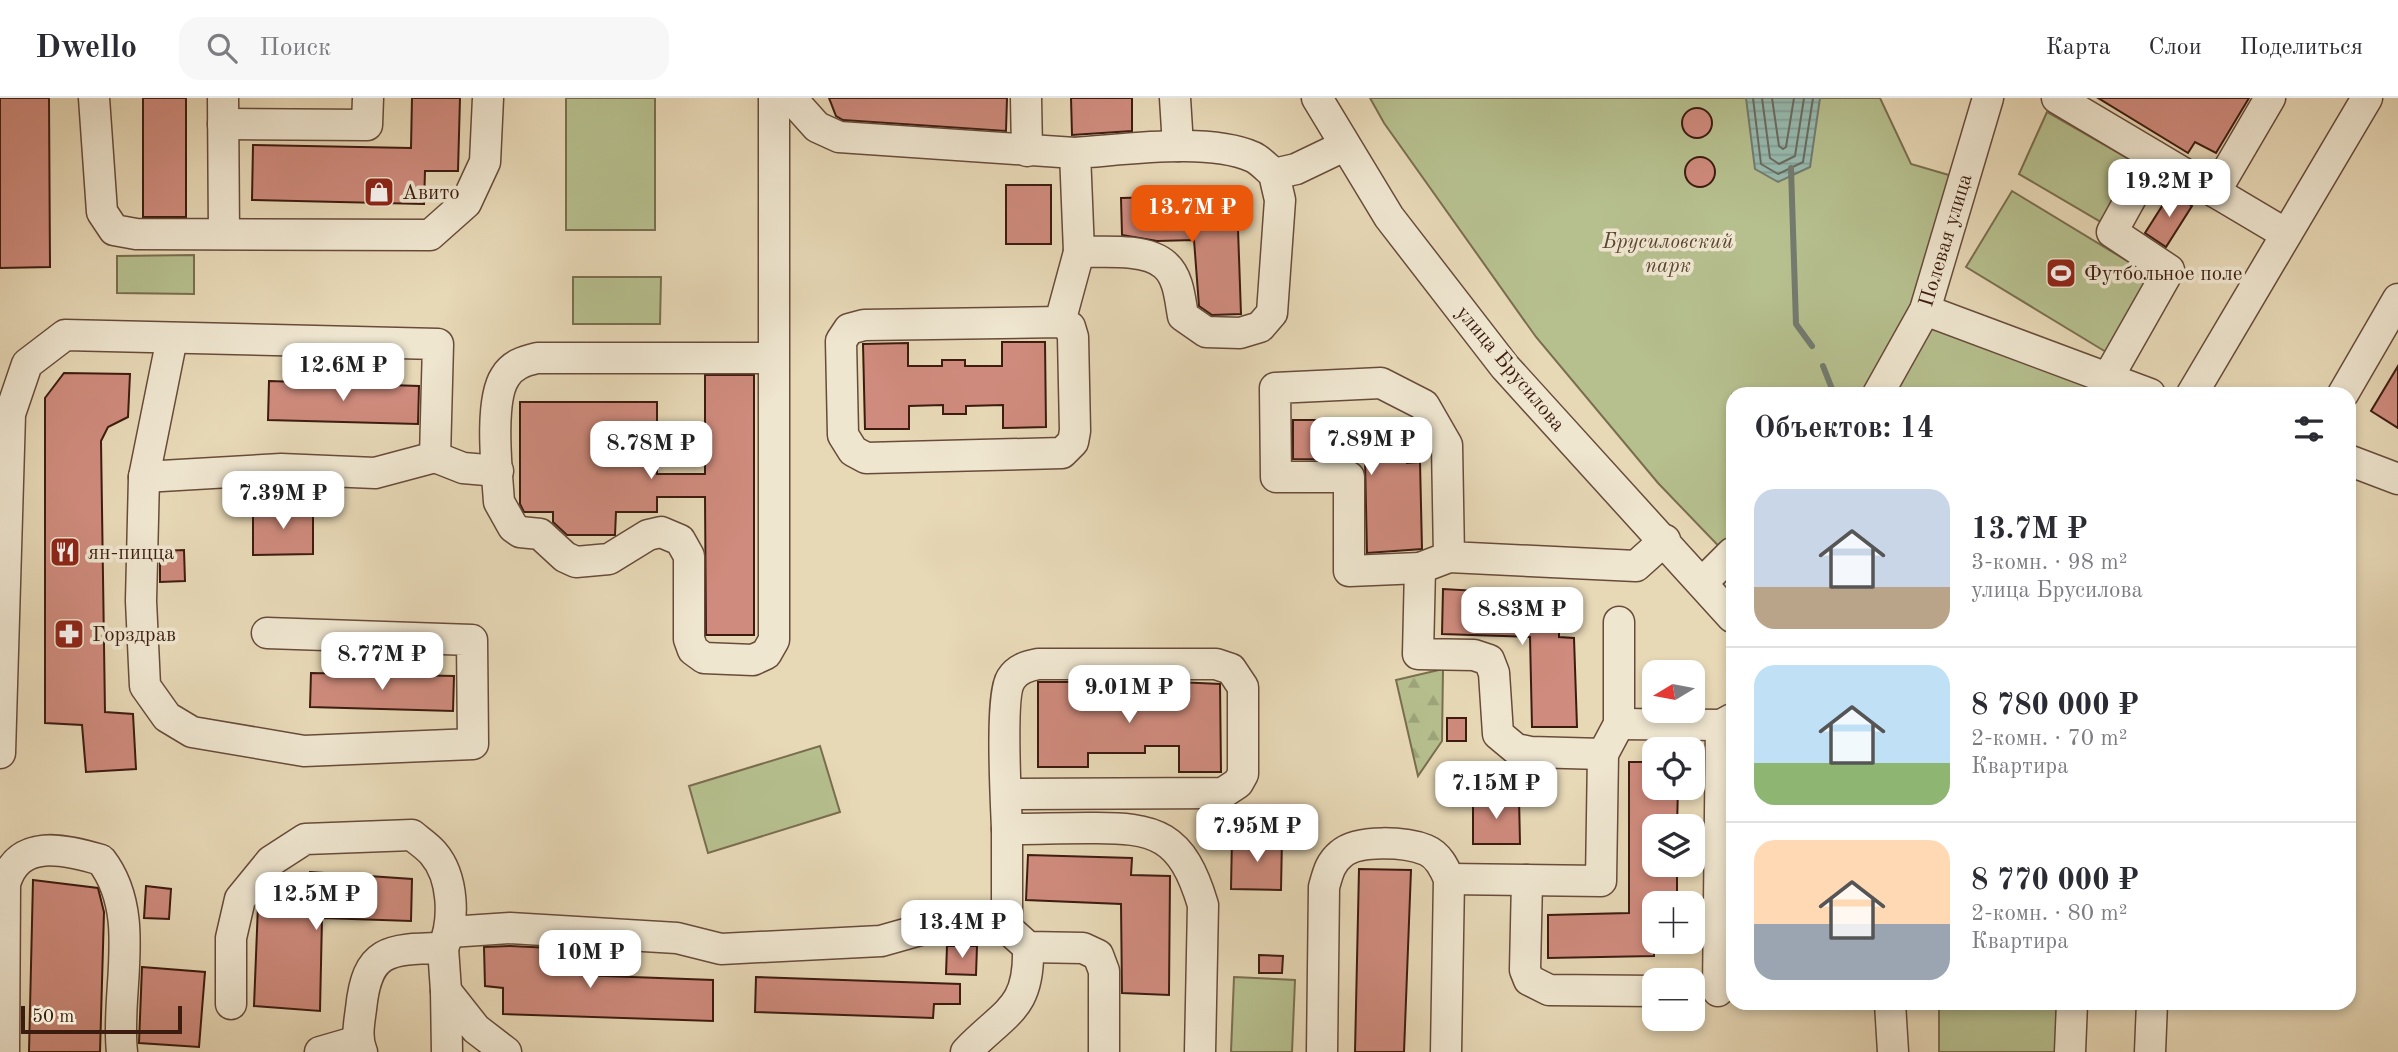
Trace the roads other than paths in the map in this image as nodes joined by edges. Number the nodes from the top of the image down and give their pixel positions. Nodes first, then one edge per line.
1 (94, 98) edge
2 (368, 98) edge
3 (488, 98) edge
4 (774, 98) edge
5 (791, 98) edge
6 (1026, 98) edge
7 (1175, 98) edge
8 (1317, 98) edge
9 (2057, 98) edge
10 (2270, 98) edge
11 (2367, 98) edge
12 (1988, 100) edge
13 (223, 111) edge
14 (1178, 146) junction
15 (1344, 146) junction
16 (1027, 151) junction
17 (1075, 153) junction
18 (2154, 156) junction
19 (1274, 174) junction
20 (2215, 192) junction
21 (224, 234) junction
22 (2286, 234) junction
23 (1079, 252) junction
24 (2398, 299) edge
25 (1925, 310) junction
26 (1060, 322) junction
27 (172, 338) junction
28 (774, 358) junction
29 (2114, 367) dead end
30 (1882, 387) edge
31 (2131, 387) edge
32 (2196, 387) edge
33 (2347, 387) edge
34 (435, 457) junction
35 (2356, 463) edge
36 (498, 471) junction
37 (144, 477) junction
38 (2398, 479) edge
39 (1664, 540) junction
40 (1449, 557) junction
41 (1726, 559) edge
42 (1420, 568) junction
43 (1703, 582) junction
44 (1726, 610) edge
45 (1619, 622) dead end
46 (267, 633) dead end
47 (1726, 722) edge
48 (1619, 724) junction
49 (1726, 743) edge
50 (0, 753) edge
51 (1603, 754) junction
52 (1006, 794) junction
53 (1007, 829) junction
54 (1450, 879) junction
55 (1527, 880) junction
56 (1017, 937) junction
57 (446, 940) junction
58 (446, 991) junction
59 (1642, 991) edge
60 (1714, 991) edge
61 (231, 1004) dead end
62 (1890, 1010) edge
63 (2072, 1010) edge
64 (2152, 1010) edge
65 (360, 1046) edge
66 (4, 1052) edge
67 (122, 1052) edge
68 (320, 1052) edge
69 (447, 1052) edge
70 (506, 1052) edge
71 (966, 1052) edge
72 (1104, 1052) edge
73 (1200, 1052) edge
74 (1322, 1052) edge
75 (1446, 1052) edge
76 (1893, 1052) edge
77 (2070, 1052) edge
78 (2150, 1052) edge

1 - 21 street
2 - 13 street
3 - 21 street
4 - 28 street
5 - 16 street
6 - 16 street
7 - 14 street
8 - 15 street, улица Брусилова
9 - 18 street
10 - 20 street
11 - 22 street
12 - 25 street, Полевая улица
13 - 21 street
14 - 17 street
14 - 19 street
15 - 19 street
15 - 39 street, улица Брусилова
16 - 17 street
17 - 23 street
18 - 20 street
18 - 29 street
19 - 23 street
20 - 22 street
22 - 32 street
23 - 26 street
24 - 33 street
25 - 30 street, Полевая улица
25 - 31 street
26 - 26 street
27 - 34 street
27 - 37 street
27 - 50 street
28 - 36 street
28 - 36 street
34 - 36 street
34 - 37 street
35 - 38 street
37 - 46 street
39 - 40 street
39 - 43 street, улица Брусилова
40 - 42 street
40 - 42 street
41 - 43 street
42 - 51 street
43 - 44 street, улица Брусилова
45 - 48 street
47 - 48 street
48 - 51 street
49 - 60 street
51 - 55 street
52 - 52 street
52 - 53 street
53 - 56 street
53 - 73 street
54 - 55 street
54 - 74 street
54 - 75 street
55 - 59 street
56 - 57 street
56 - 71 street
56 - 72 street
57 - 58 street
57 - 61 street
57 - 65 street
58 - 69 street
58 - 70 street
62 - 76 street
63 - 77 street
64 - 78 street
65 - 68 street
66 - 67 street

